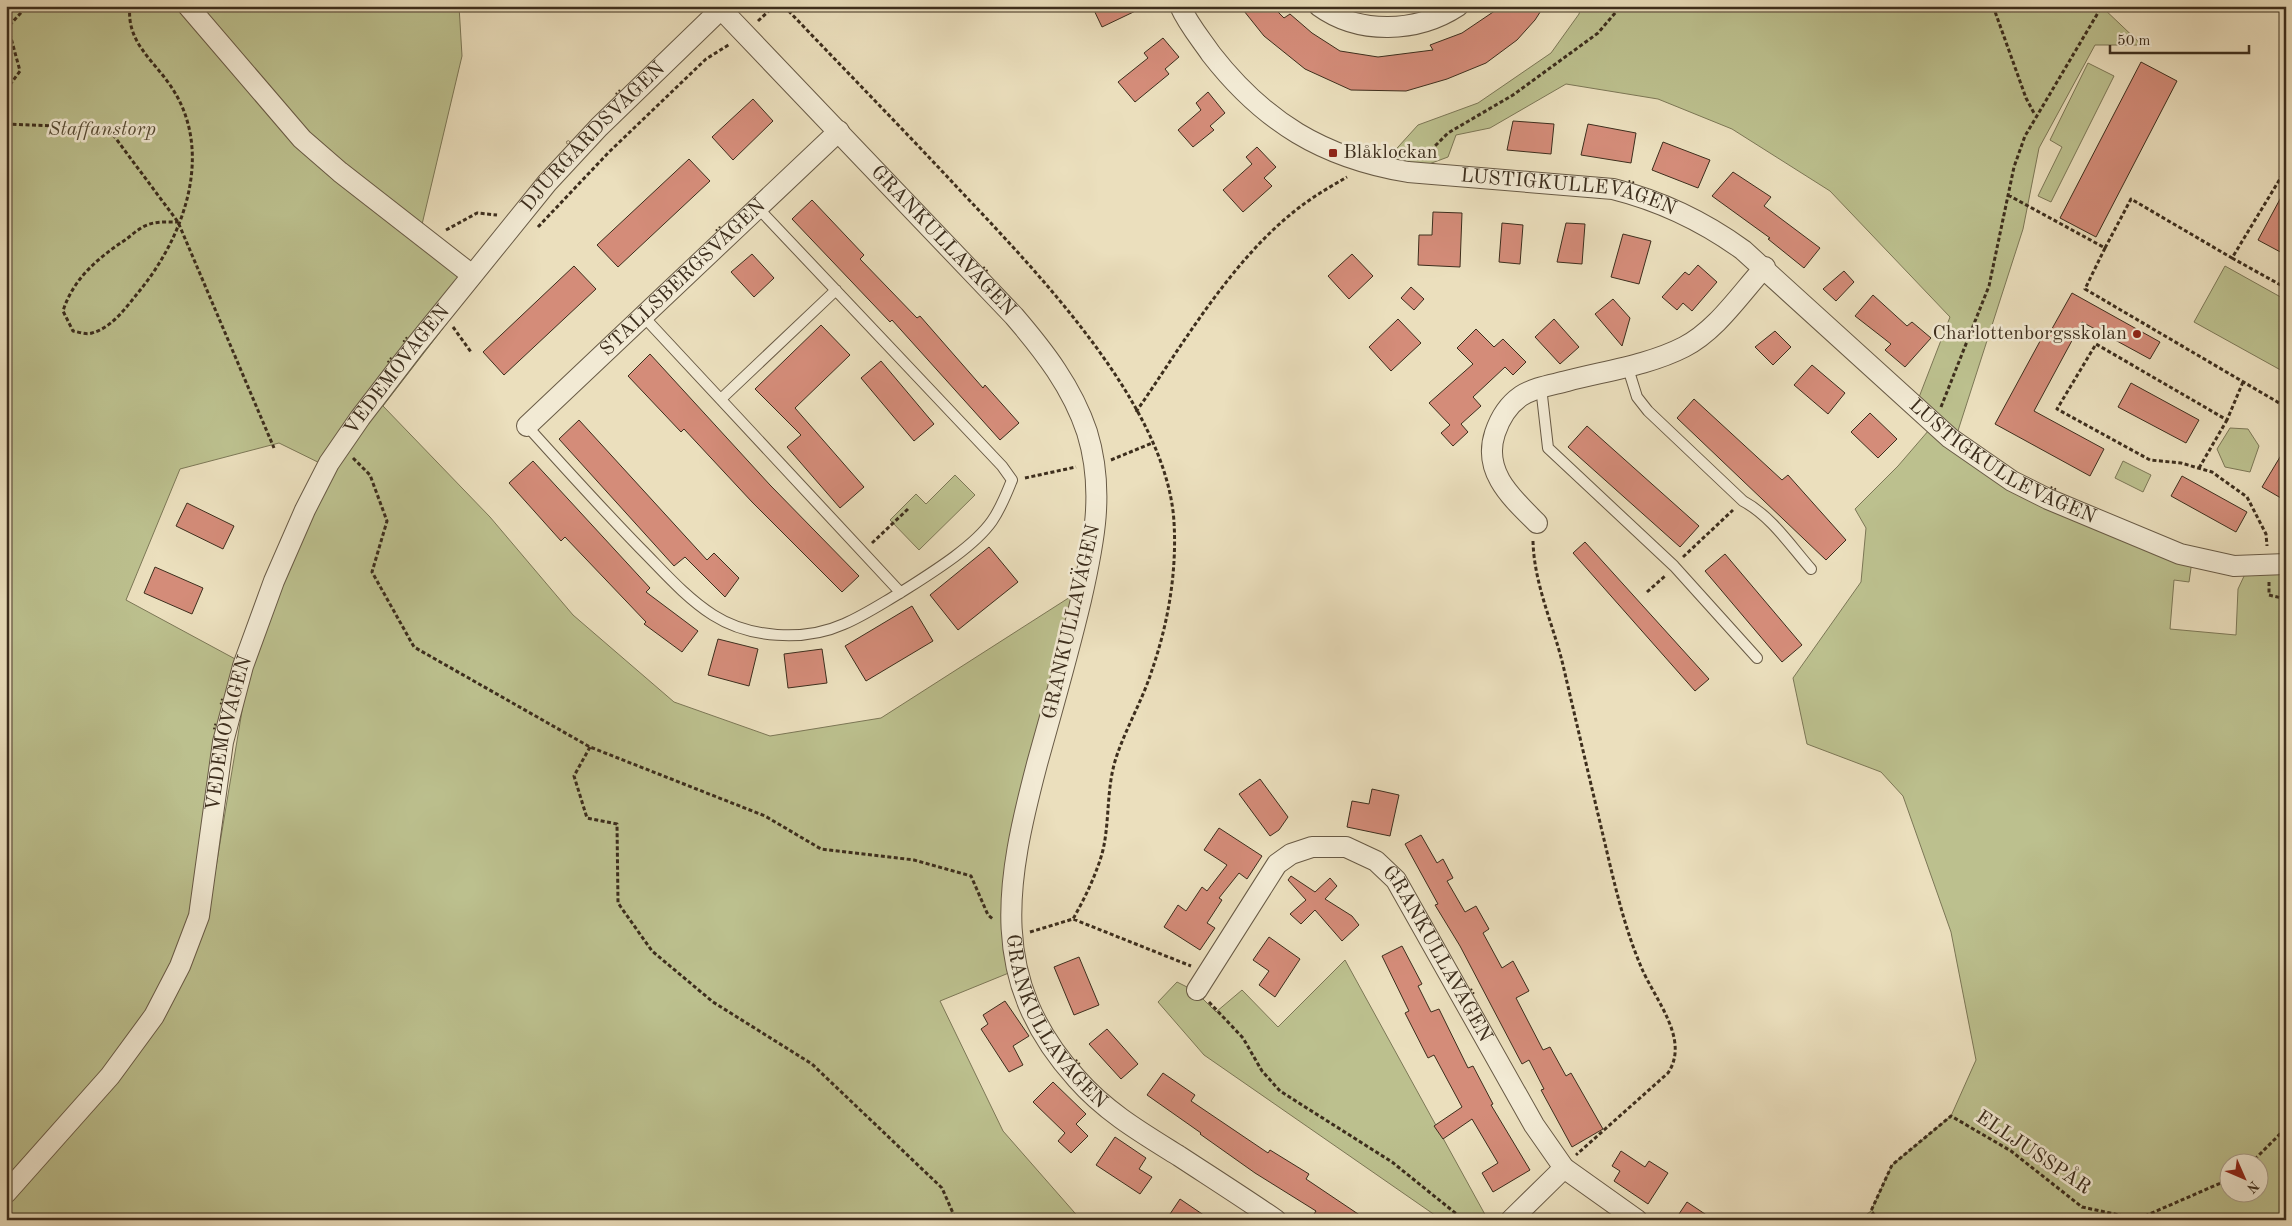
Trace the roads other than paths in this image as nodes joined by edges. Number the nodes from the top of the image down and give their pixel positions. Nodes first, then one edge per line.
1 (188, 6) edge
2 (1180, 6) edge
3 (1319, 6) edge
4 (1458, 6) edge
5 (723, 7) edge
6 (839, 131) junction
7 (758, 208) junction
8 (1765, 267) junction
9 (472, 275) junction
10 (836, 290) junction
11 (643, 316) junction
12 (1627, 365) junction
13 (1541, 388) junction
14 (721, 399) junction
15 (527, 426) joint
16 (1537, 523) road end
17 (2277, 566) edge
18 (1811, 569) dead end
19 (900, 592) junction
20 (1756, 658) dead end
21 (1202, 982) road end
22 (1564, 1168) junction
23 (6, 1192) edge
24 (1276, 1220) edge
25 (1511, 1220) edge
26 (1637, 1220) edge

1 - 9 street
2 - 8 street, LUSTIGKULLEVÄGEN
3 - 4 street
5 - 6 street, GRANKULLAVÄGEN
5 - 9 street, DJURGÅRDSVÄGEN
6 - 7 street, STALLSBERGSVÄGEN
6 - 24 street, GRANKULLAVÄGEN
7 - 10 lane
7 - 11 street, STALLSBERGSVÄGEN
8 - 12 street
8 - 17 street, LUSTIGKULLEVÄGEN
9 - 23 street, VEDEMÖVÄGEN
10 - 14 lane
10 - 19 lane
11 - 14 lane
11 - 15 street, STALLSBERGSVÄGEN
12 - 13 street
12 - 18 lane
13 - 16 street
13 - 20 lane
14 - 19 lane
15 - 19 lane
21 - 22 street, GRANKULLAVÄGEN
22 - 25 street
22 - 26 street, GRANKULLAVÄGEN

